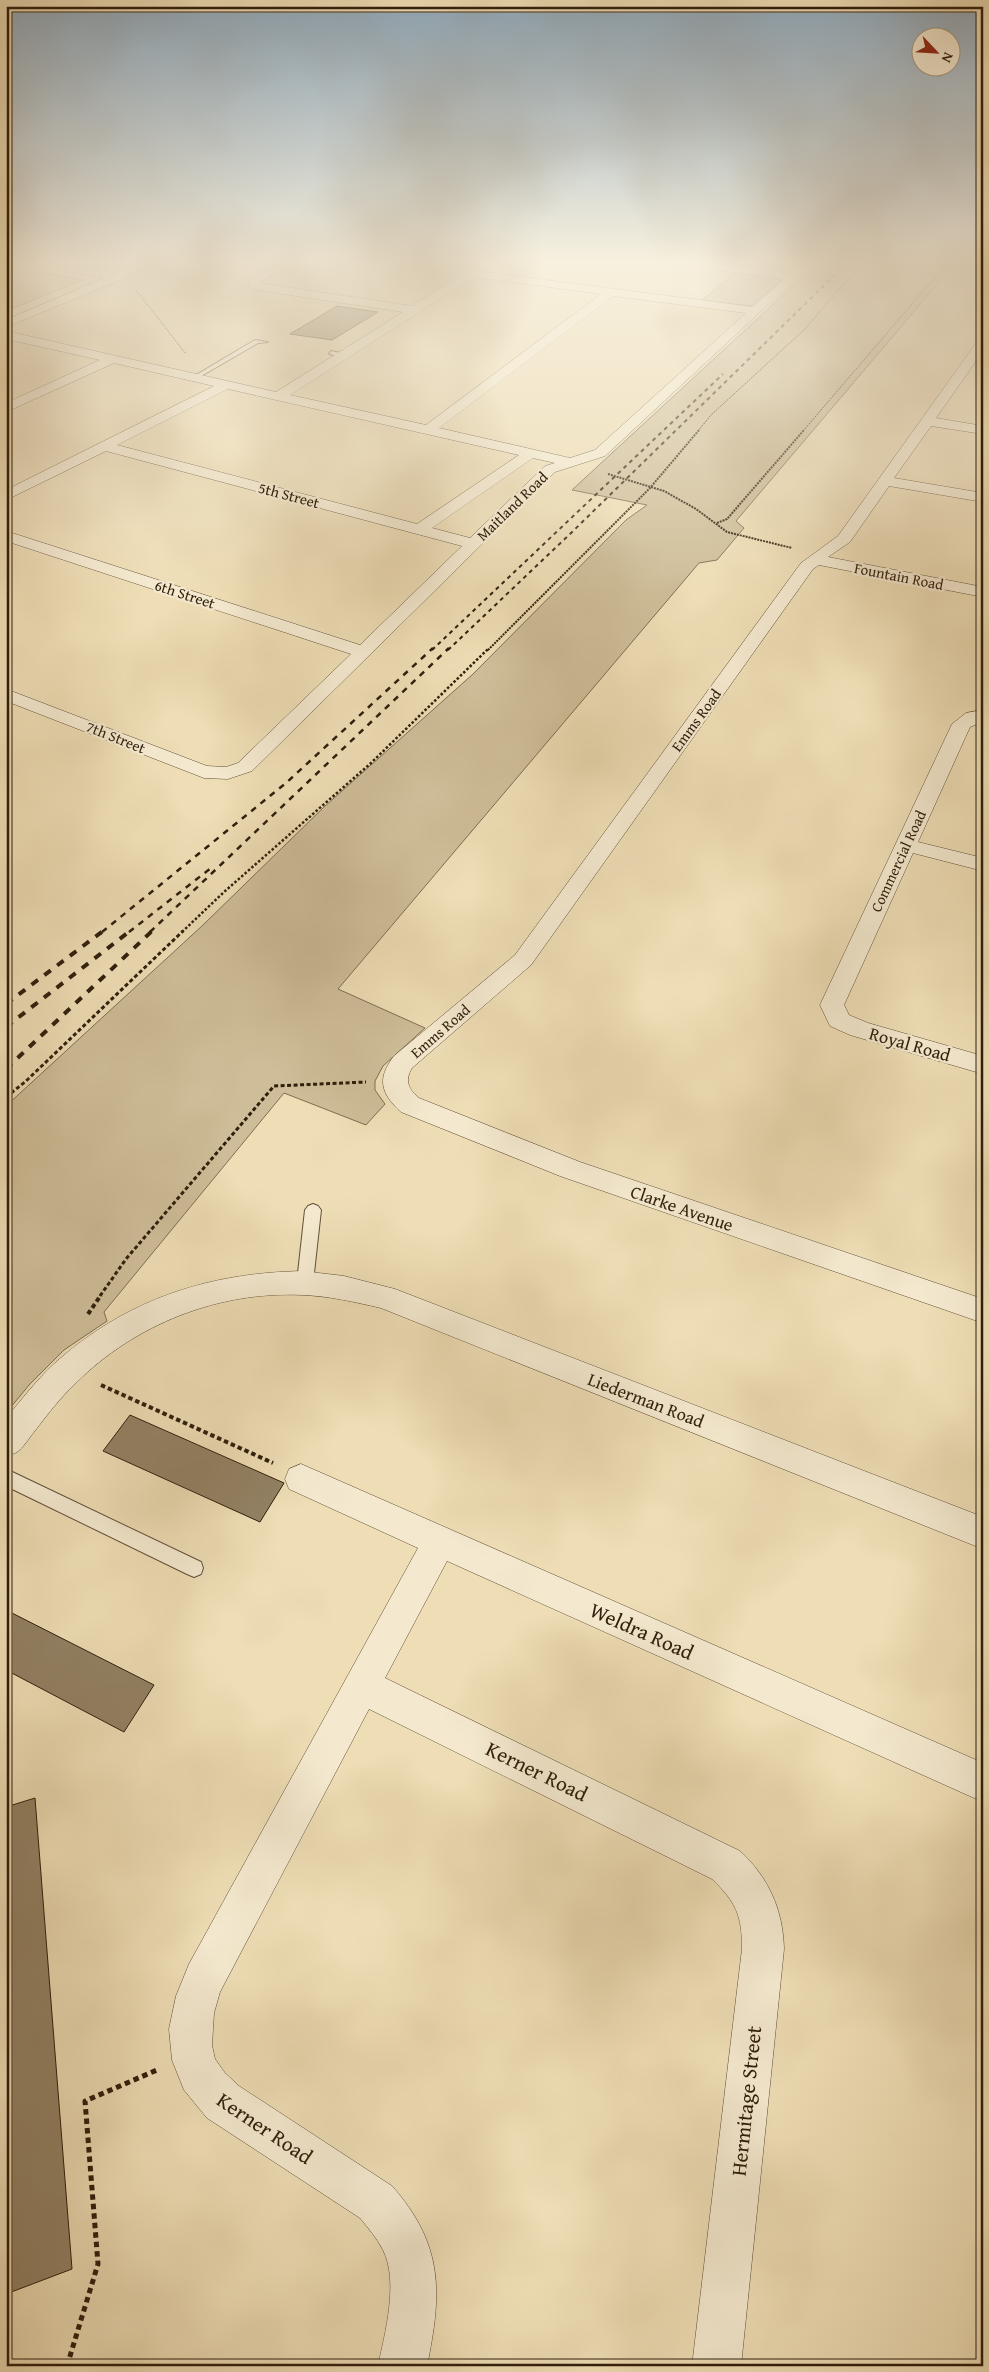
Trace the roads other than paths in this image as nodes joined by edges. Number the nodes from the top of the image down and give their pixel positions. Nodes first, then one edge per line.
1 (85, 372) edge
2 (167, 372) edge
3 (205, 372) edge
4 (313, 372) edge
5 (506, 372) edge
6 (688, 372) edge
7 (962, 372) edge
8 (194, 378) junction
9 (226, 385) junction
10 (279, 396) junction
11 (6, 408) edge
12 (927, 421) junction
13 (430, 429) junction
14 (983, 430) edge
15 (104, 446) junction
16 (531, 452) junction
17 (570, 462) junction
18 (885, 481) junction
19 (6, 496) edge
20 (983, 498) edge
21 (420, 529) junction
22 (6, 536) edge
23 (474, 544) junction
24 (818, 557) junction
25 (983, 592) edge
26 (364, 652) junction
27 (6, 694) edge
28 (983, 716) edge
29 (228, 773) joint
30 (905, 845) junction
31 (983, 865) edge
32 (839, 1020) joint
33 (983, 1065) edge
34 (394, 1083) joint
35 (313, 1210) dead end
36 (305, 1282) junction
37 (983, 1312) edge
38 (6, 1442) edge
39 (6, 1476) edge
40 (301, 1479) road end
41 (983, 1533) edge
42 (440, 1541) junction
43 (194, 1568) dead end
44 (362, 1686) junction
45 (983, 1784) edge
46 (711, 1857) joint
47 (402, 2366) edge
48 (716, 2366) edge

1 - 11 street
2 - 8 street
3 - 8 lane
4 - 10 street
5 - 13 street
6 - 17 street, Maitland Road
7 - 12 street, Emms Road
8 - 9 street
9 - 10 street
9 - 15 street
10 - 13 street
12 - 14 street
12 - 18 street, Emms Road
13 - 16 street
15 - 19 street
15 - 21 street, 5th Street
16 - 17 street
16 - 21 street
17 - 23 street, Maitland Road
18 - 20 street
18 - 24 street, Emms Road
21 - 23 street, 5th Street
22 - 26 street, 6th Street
23 - 26 street, Maitland Road
24 - 25 street, Fountain Road
24 - 34 street, Emms Road
26 - 29 street, Maitland Road
27 - 29 street, 7th Street
28 - 30 street, Commercial Road
30 - 31 street
30 - 32 street, Commercial Road
32 - 33 street, Royal Road
34 - 37 street, Clarke Avenue
35 - 36 lane
36 - 38 street, Liederman Road
36 - 41 street, Liederman Road
39 - 43 lane
40 - 42 street, Weldra Road
42 - 44 street, Kerner Road
42 - 45 street, Weldra Road
44 - 46 street, Kerner Road
44 - 47 street, Kerner Road
46 - 48 street, Hermitage Street

